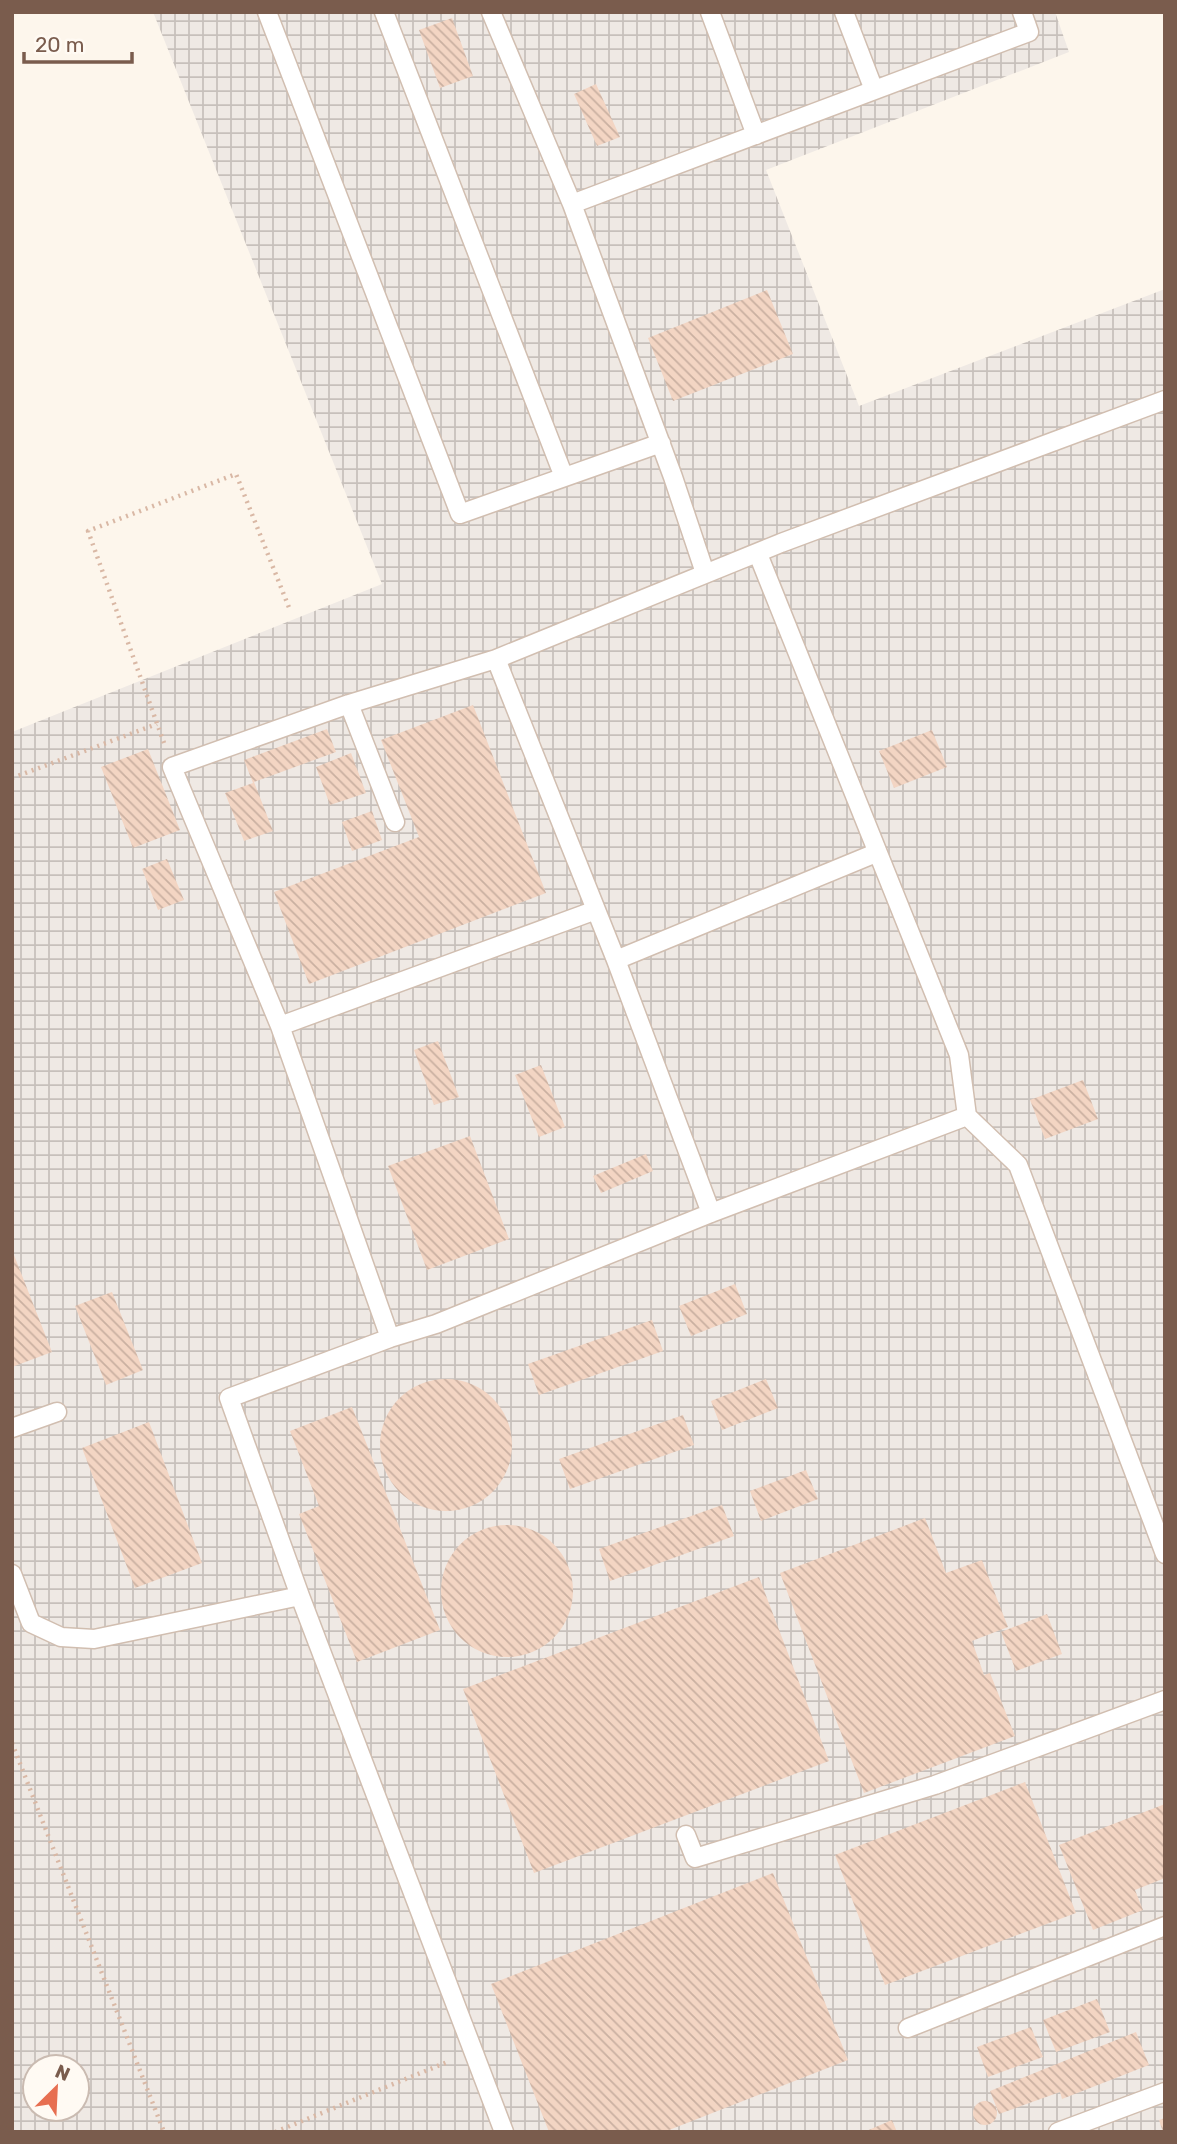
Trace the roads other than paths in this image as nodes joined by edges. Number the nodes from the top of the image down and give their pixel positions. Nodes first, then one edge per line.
1 (267, 12) edge
2 (384, 12) edge
3 (491, 12) edge
4 (710, 12) edge
5 (844, 12) edge
6 (1022, 12) edge
7 (874, 90) junction
8 (756, 135) junction
9 (572, 204) junction
10 (1165, 400) edge
11 (661, 443) junction
12 (564, 477) junction
13 (758, 554) junction
14 (705, 573) junction
15 (496, 660) junction
16 (349, 704) junction
17 (395, 822) dead end
18 (876, 853) junction
19 (596, 911) junction
20 (616, 960) junction
21 (280, 1026) junction
22 (967, 1116) junction
23 (711, 1213) junction
24 (390, 1338) junction
25 (57, 1412) dead end
26 (12, 1428) edge
27 (1165, 1554) edge
28 (12, 1574) edge
29 (300, 1596) junction
30 (1165, 1700) edge
31 (686, 1835) dead end
32 (1165, 1926) edge
33 (908, 2028) dead end
34 (1165, 2092) edge
35 (504, 2132) edge
36 (1058, 2132) edge

1 - 12 lane
2 - 12 lane
3 - 9 lane
4 - 8 lane
5 - 7 lane
6 - 7 lane
7 - 8 lane
8 - 9 lane
9 - 11 lane
10 - 13 lane
11 - 12 lane
11 - 14 lane
13 - 14 lane
13 - 18 lane
14 - 15 lane
15 - 16 lane
15 - 19 lane
16 - 17 lane
16 - 21 lane
18 - 20 lane
18 - 22 lane
19 - 20 lane
19 - 21 lane
20 - 23 lane
21 - 24 lane
22 - 23 lane
22 - 27 lane
23 - 24 lane
24 - 29 lane
25 - 26 lane
28 - 29 lane
29 - 35 lane
30 - 31 lane
32 - 33 lane
34 - 36 lane

